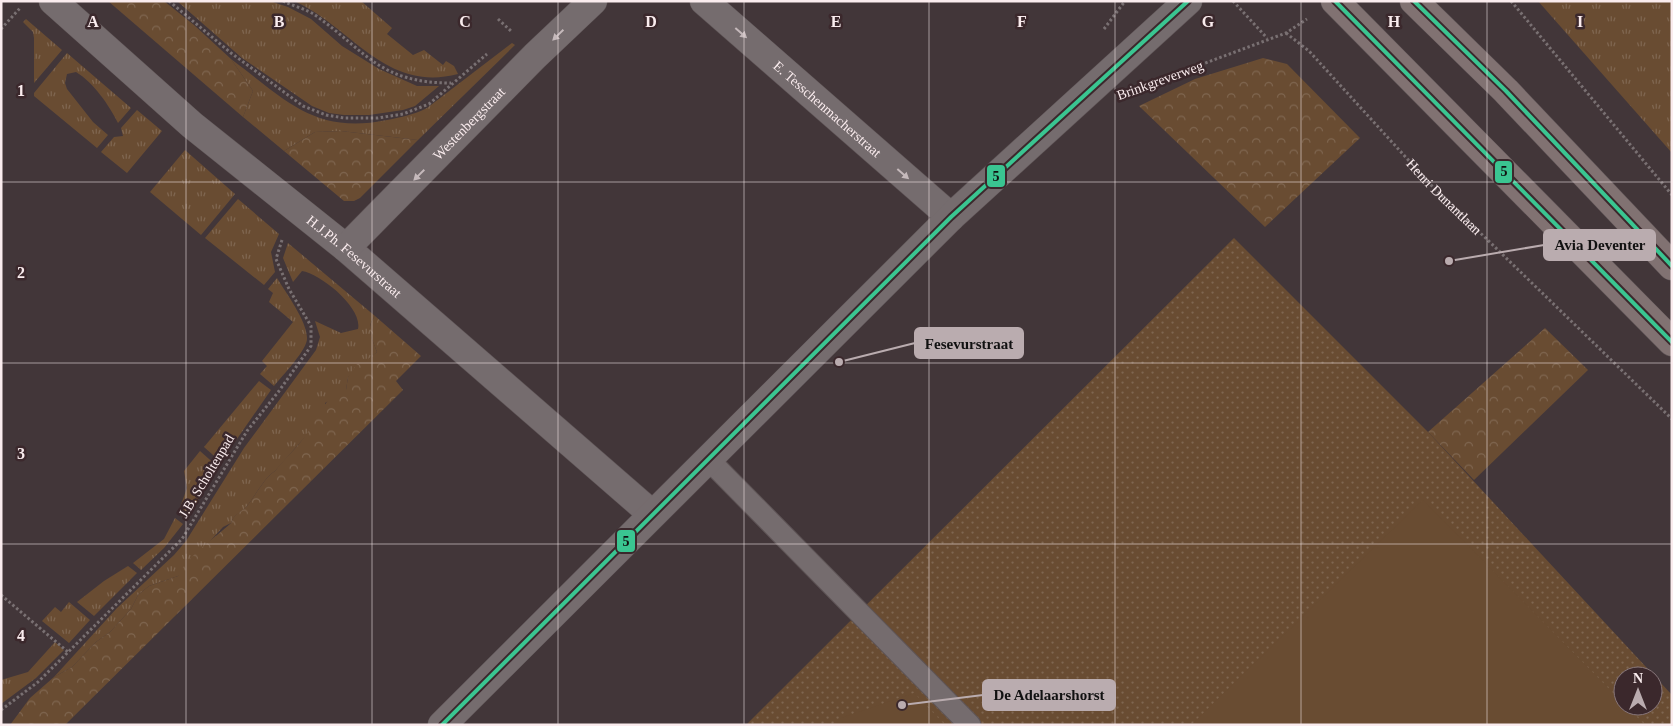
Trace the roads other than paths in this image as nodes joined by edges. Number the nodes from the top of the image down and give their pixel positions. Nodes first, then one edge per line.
1 (53, 1) edge
2 (593, 1) edge
3 (704, 1) edge
4 (1188, 1) edge
5 (1414, 1) edge
6 (1323, 8) edge
7 (951, 216) junction
8 (346, 248) junction
9 (1672, 266) edge
10 (1672, 342) edge
11 (708, 459) junction
12 (652, 514) junction
13 (442, 725) edge
14 (970, 725) edge

1 - 8 street, H.J.Ph. Fesevurstraat
2 -> 8 street, Westenbergstraat
3 -> 7 street, E. Tesschenmacherstraat
4 - 7 street, Brinkgreverweg
5 - 9 main road
6 - 10 main road
7 - 11 street, Brinkgreverweg
8 - 12 street, H.J.Ph. Fesevurstraat
11 - 12 street, Brinkgreverweg
11 - 14 lane
12 - 13 street, Brinkgreverweg

